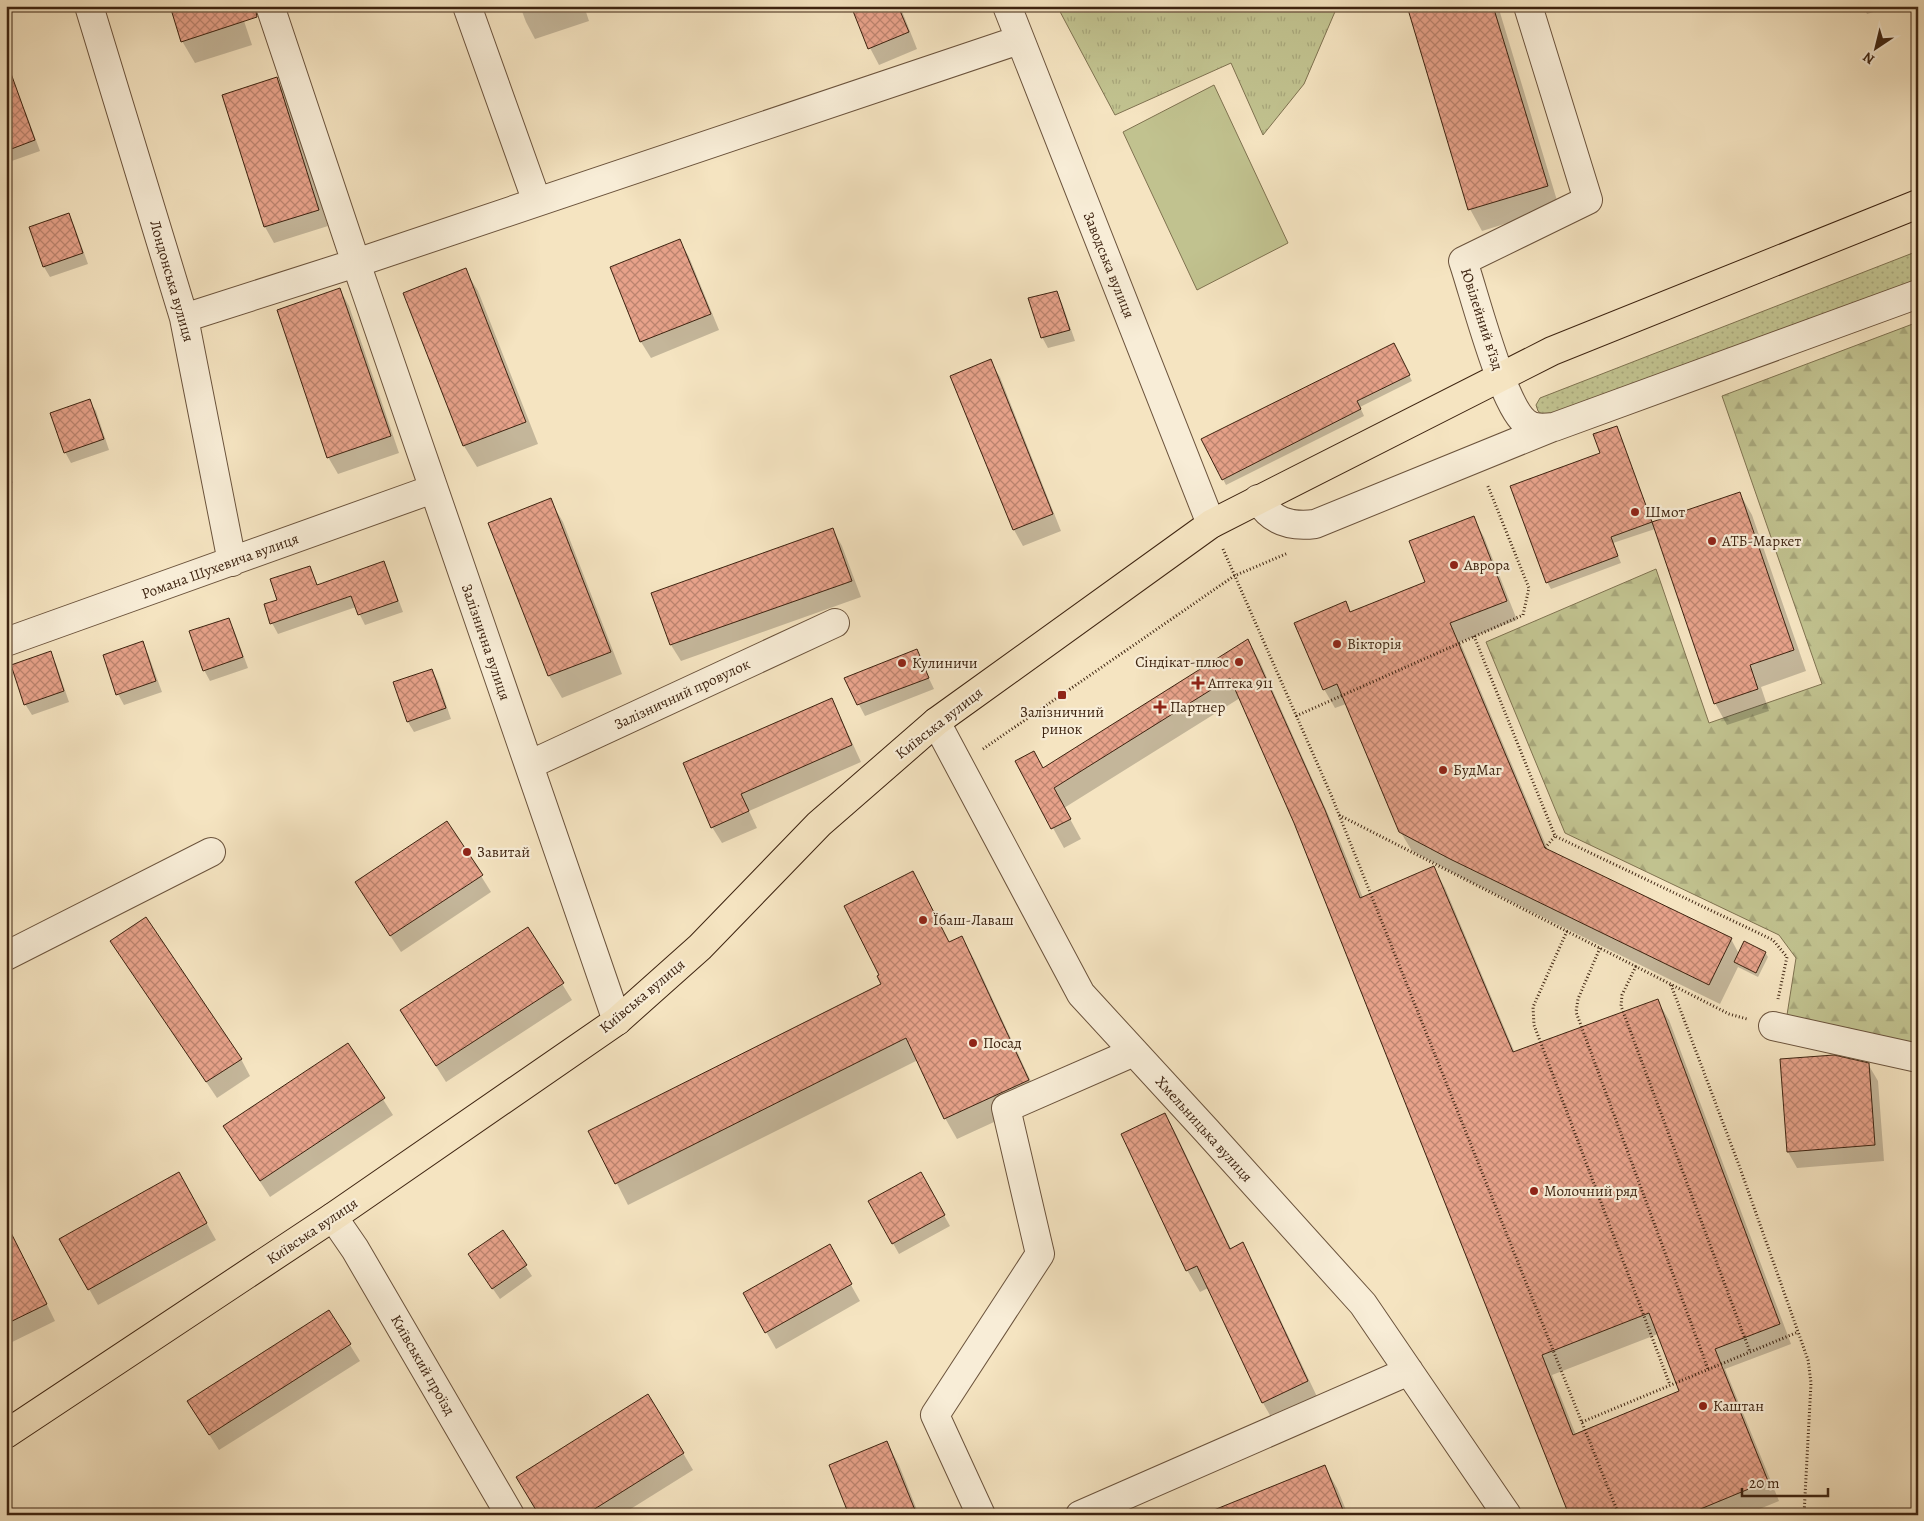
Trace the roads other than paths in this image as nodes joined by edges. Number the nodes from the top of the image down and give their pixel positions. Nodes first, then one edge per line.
1 (89, 6) edge
2 (270, 6) edge
3 (467, 6) edge
4 (1007, 6) edge
5 (1528, 6) edge
6 (1019, 40) junction
7 (537, 202) junction
8 (1918, 204) edge
9 (356, 263) junction
10 (1918, 294) edge
11 (184, 318) junction
12 (1500, 378) junction
13 (1554, 427) junction
14 (433, 489) junction
15 (1258, 500) junction
16 (1212, 524) junction
17 (232, 562) junction
18 (835, 622) dead end
19 (6, 642) edge
20 (936, 722) junction
21 (529, 765) junction
22 (211, 852) dead end
23 (6, 956) edge
24 (617, 1021) junction
25 (1773, 1026) road end
26 (1134, 1052) junction
27 (1918, 1058) edge
28 (333, 1217) junction
29 (1409, 1371) junction
30 (6, 1434) edge
31 (510, 1515) edge
32 (981, 1515) edge
33 (1080, 1515) edge
34 (1507, 1515) edge

1 - 11 street, Лондонська вулиця
2 - 9 street, Залізнична вулиця
3 - 7 street
4 - 6 street, Заводська вулиця
5 - 12 street, Ювілейний в’їзд
6 - 7 street
6 - 16 street, Заводська вулиця
7 - 9 street
8 - 12 main road, Київська вулиця
9 - 11 street
9 - 14 street, Залізнична вулиця
10 - 13 street
11 - 17 street, Лондонська вулиця
12 - 13 street, Ювілейний в’їзд
12 - 15 main road, Київська вулиця
13 - 15 street
14 - 17 street, Романа Шухевича вулиця
14 - 21 street, Залізнична вулиця
15 - 16 main road, Київська вулиця
16 - 20 main road, Київська вулиця
17 - 19 street, Романа Шухевича вулиця
18 - 21 street, Залізничний провулок
20 - 24 main road, Київська вулиця
20 - 26 street, Хмельницька вулиця
21 - 24 street, Залізнична вулиця
22 - 23 street
24 - 28 main road, Київська вулиця
25 - 27 street
26 - 29 street, Хмельницька вулиця
26 - 32 street
28 - 30 main road, Київська вулиця
28 - 31 street, Київський проїзд
29 - 33 street
29 - 34 street, Хмельницька вулиця

